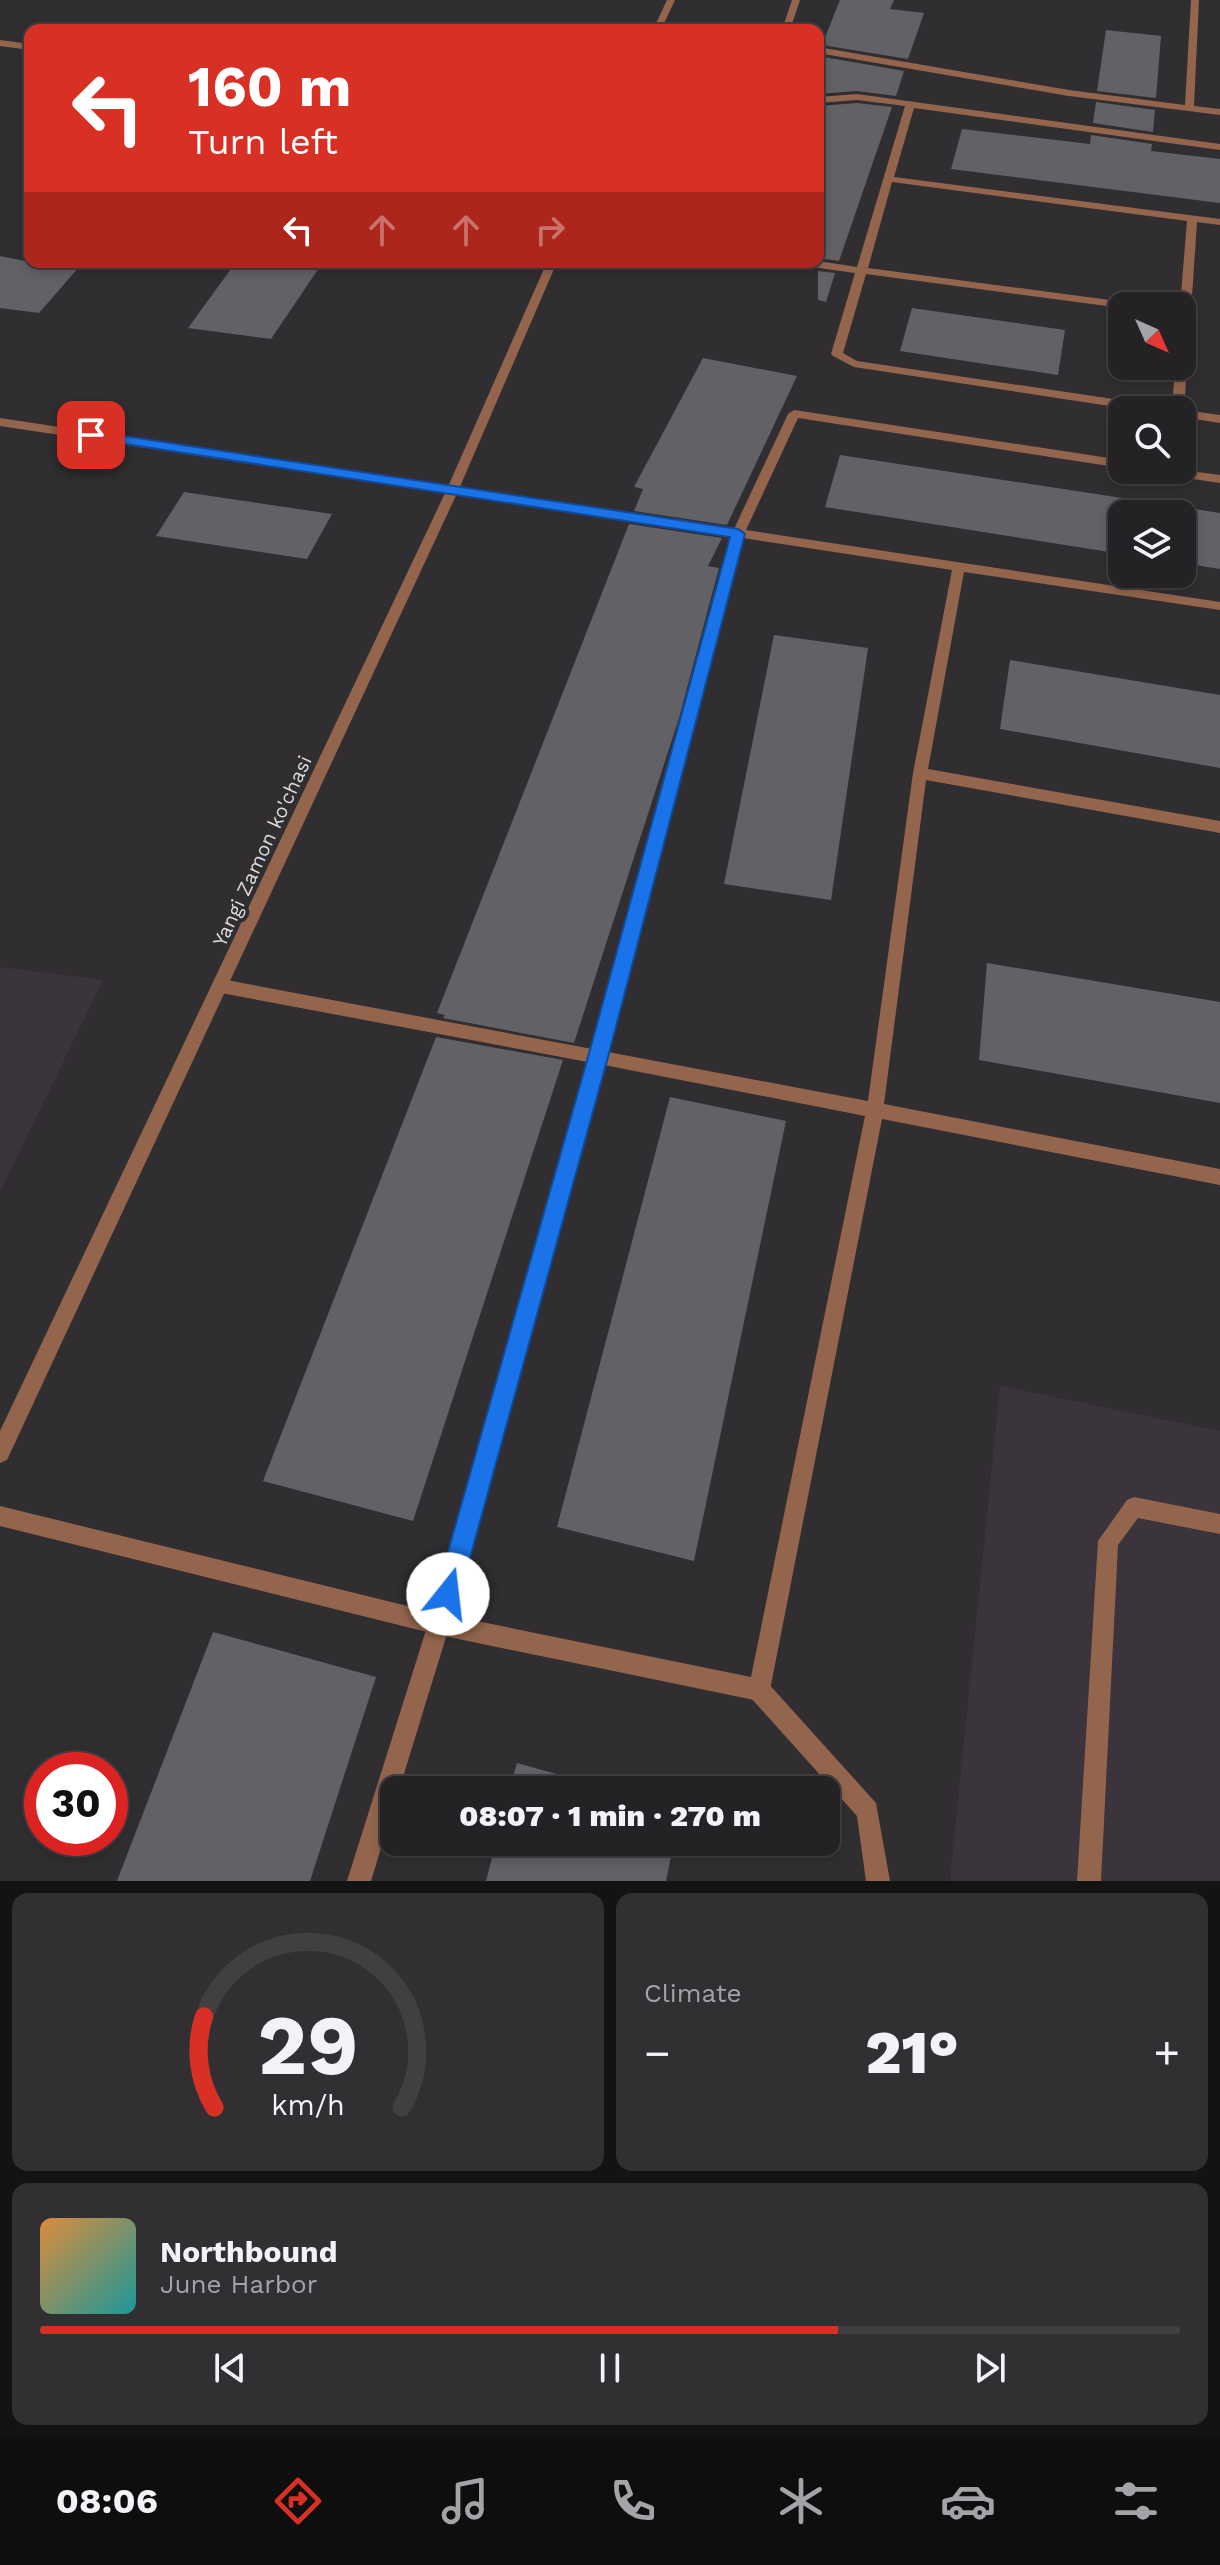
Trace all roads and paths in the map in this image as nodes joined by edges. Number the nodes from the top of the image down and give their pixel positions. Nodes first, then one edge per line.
1 (671, 0) edge
2 (796, 0) edge
3 (1195, 0) edge
4 (660, 24) edge
5 (788, 24) edge
6 (0, 43) edge
7 (24, 46) edge
8 (824, 51) edge
9 (824, 100) edge
10 (910, 105) junction
11 (1189, 109) junction
12 (1220, 112) edge
13 (1220, 147) edge
14 (889, 179) junction
15 (1192, 218) junction
16 (1220, 222) edge
17 (824, 265) edge
18 (549, 268) edge
19 (862, 270) junction
20 (1186, 292) edge
21 (1108, 303) edge
22 (1108, 402) edge
23 (1196, 415) edge
24 (1220, 419) edge
25 (0, 422) edge
26 (1108, 462) edge
27 (1196, 475) edge
28 (1220, 479) edge
29 (453, 489) junction
30 (738, 534) junction
31 (959, 565) junction
32 (1220, 606) edge
33 (920, 773) junction
34 (1220, 827) edge
35 (221, 986) junction
36 (598, 1057) junction
37 (875, 1110) junction
38 (1220, 1177) edge
39 (0, 1453) edge
40 (0, 1516) edge
41 (1220, 1524) edge
42 (439, 1624) junction
43 (759, 1690) junction
44 (359, 1881) edge
45 (878, 1881) edge
46 (1089, 1881) edge

1 - 4 street
2 - 5 street
3 - 11 street
6 - 7 street
8 - 11 street
9 - 10 street
10 - 13 street
10 - 14 street
11 - 12 street
14 - 15 street
14 - 19 street
15 - 16 street
15 - 20 street
17 - 19 street
18 - 29 street, Yangi Zamon ko'chasi
19 - 21 street
19 - 22 street
23 - 24 street
25 - 29 street
26 - 30 street
27 - 28 street
29 - 30 street
29 - 35 street, Yangi Zamon ko'chasi
30 - 31 street
30 - 36 street
31 - 32 street
31 - 33 street
33 - 34 street
33 - 37 street
35 - 36 street
35 - 39 street, Yangi Zamon ko'chasi
36 - 37 street
36 - 42 street
37 - 38 street
37 - 43 street
40 - 42 street
41 - 46 street
42 - 43 street
42 - 44 street
43 - 45 street

